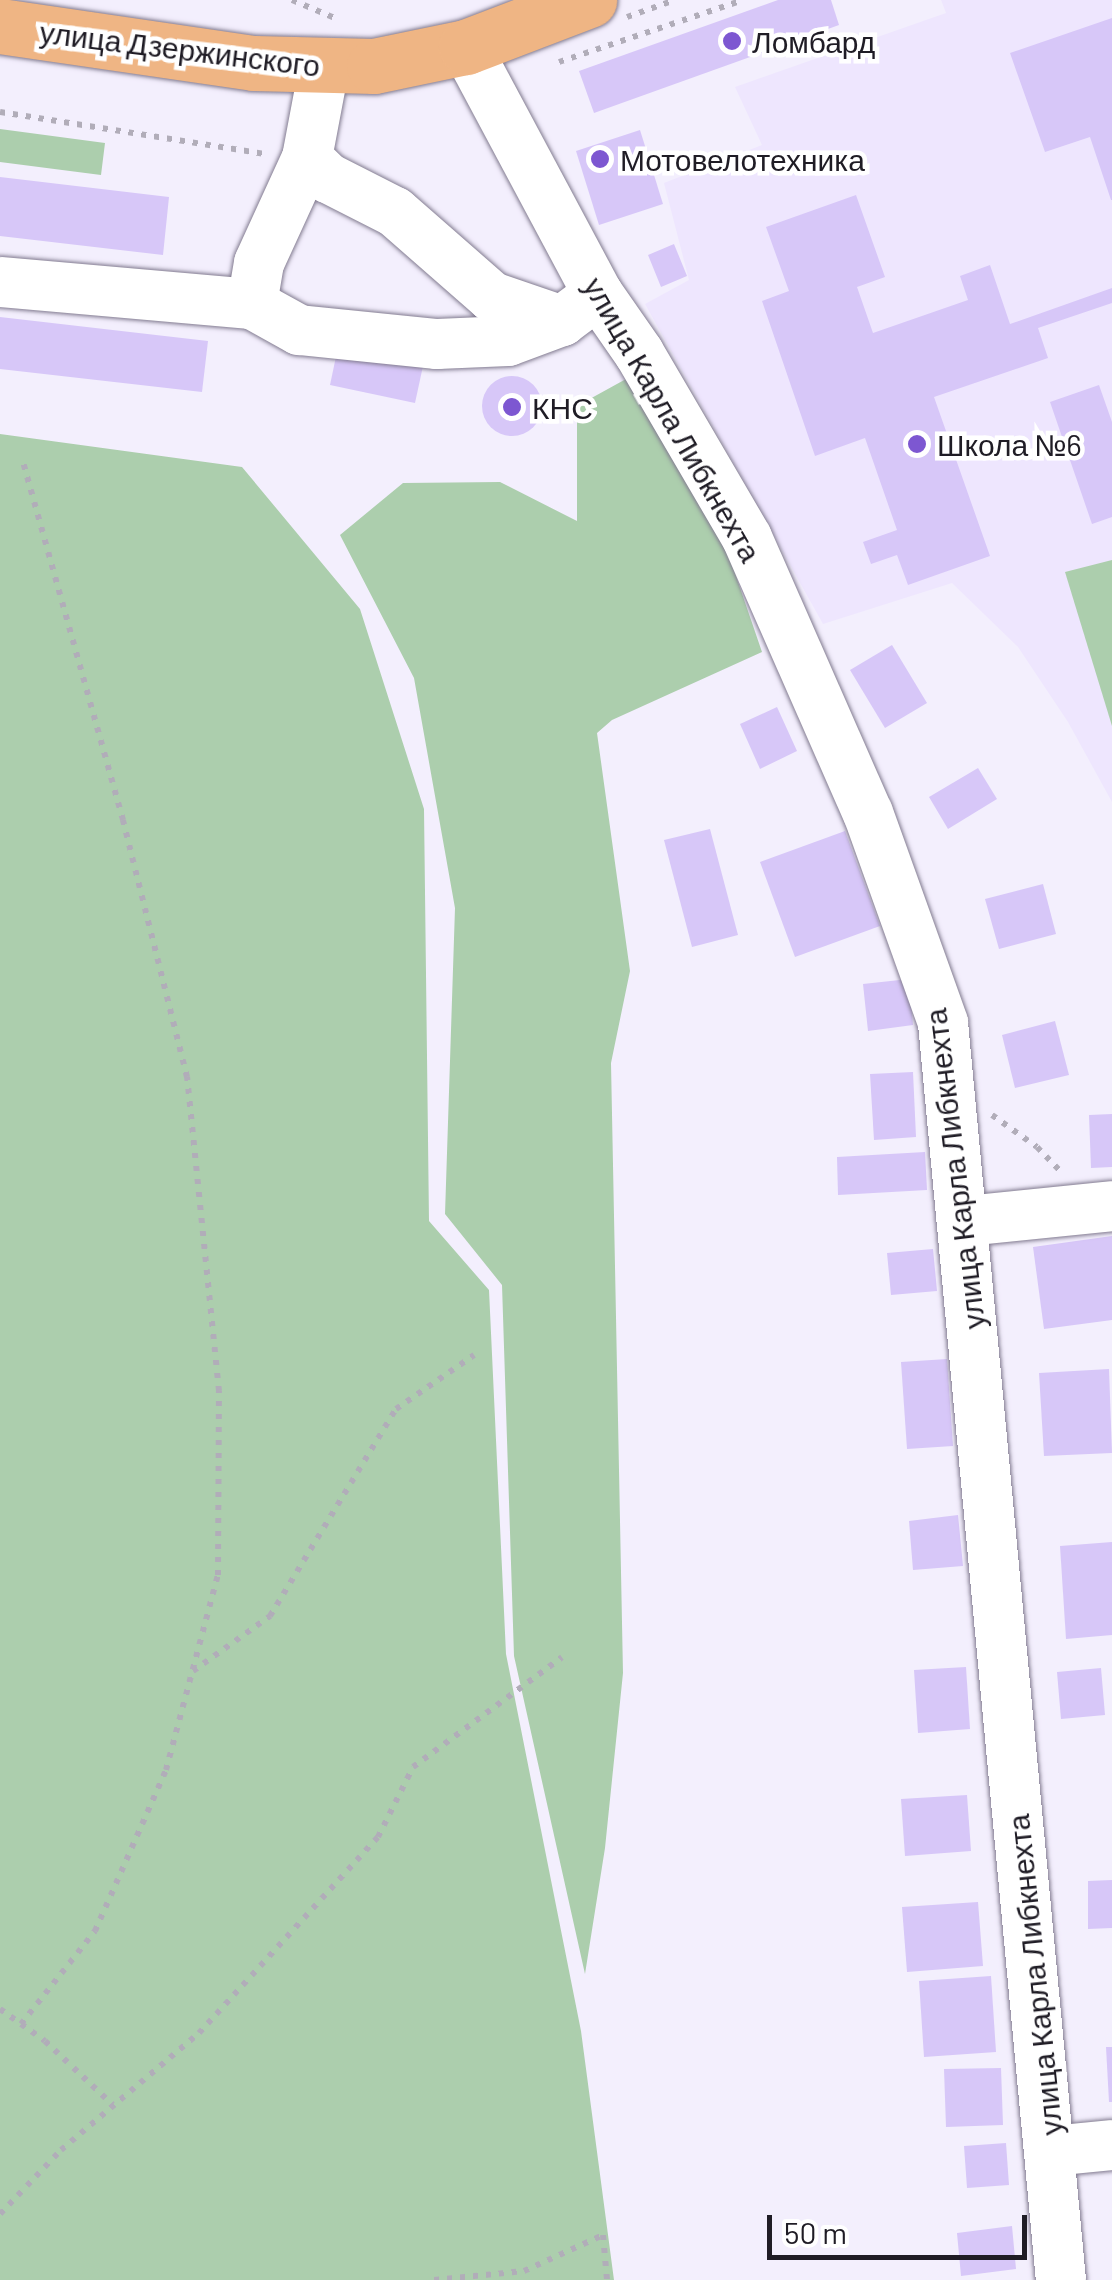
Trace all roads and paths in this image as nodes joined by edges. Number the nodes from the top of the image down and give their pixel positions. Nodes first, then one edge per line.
1 (588, 0) edge
2 (743, 0) edge
3 (0, 26) edge
4 (466, 47) junction
5 (544, 64) dead end
6 (324, 68) junction
7 (0, 112) edge
8 (307, 158) junction
9 (0, 282) edge
10 (252, 304) junction
11 (580, 307) junction
12 (22, 458) dead end
13 (952, 1100) junction
14 (1103, 1207) edge
15 (965, 1221) junction
16 (474, 1356) dead end
17 (562, 1657) dead end
18 (192, 1672) junction
19 (0, 2009) edge
20 (21, 2024) junction
21 (113, 2106) junction
22 (1112, 2145) edge
23 (1052, 2152) junction
24 (0, 2214) edge
25 (434, 2280) edge
26 (607, 2280) edge
27 (1061, 2280) edge

1 - 4 main road, улица Дзержинского
2 - 5 path
3 - 6 main road, улица Дзержинского
4 - 6 main road, улица Дзержинского
4 - 11 street, улица Карла Либкнехта
6 - 8 street
7 - 8 path
8 - 10 street
8 - 11 street
9 - 10 street
10 - 11 street
11 - 13 street, улица Карла Либкнехта
12 - 18 path
13 - 14 path
13 - 15 street, улица Карла Либкнехта
14 - 15 street
15 - 23 street, улица Карла Либкнехта
16 - 18 path
17 - 21 path
18 - 20 path
19 - 20 path
20 - 21 path
21 - 24 path
22 - 23 street
23 - 27 street, улица Карла Либкнехта
25 - 26 path

